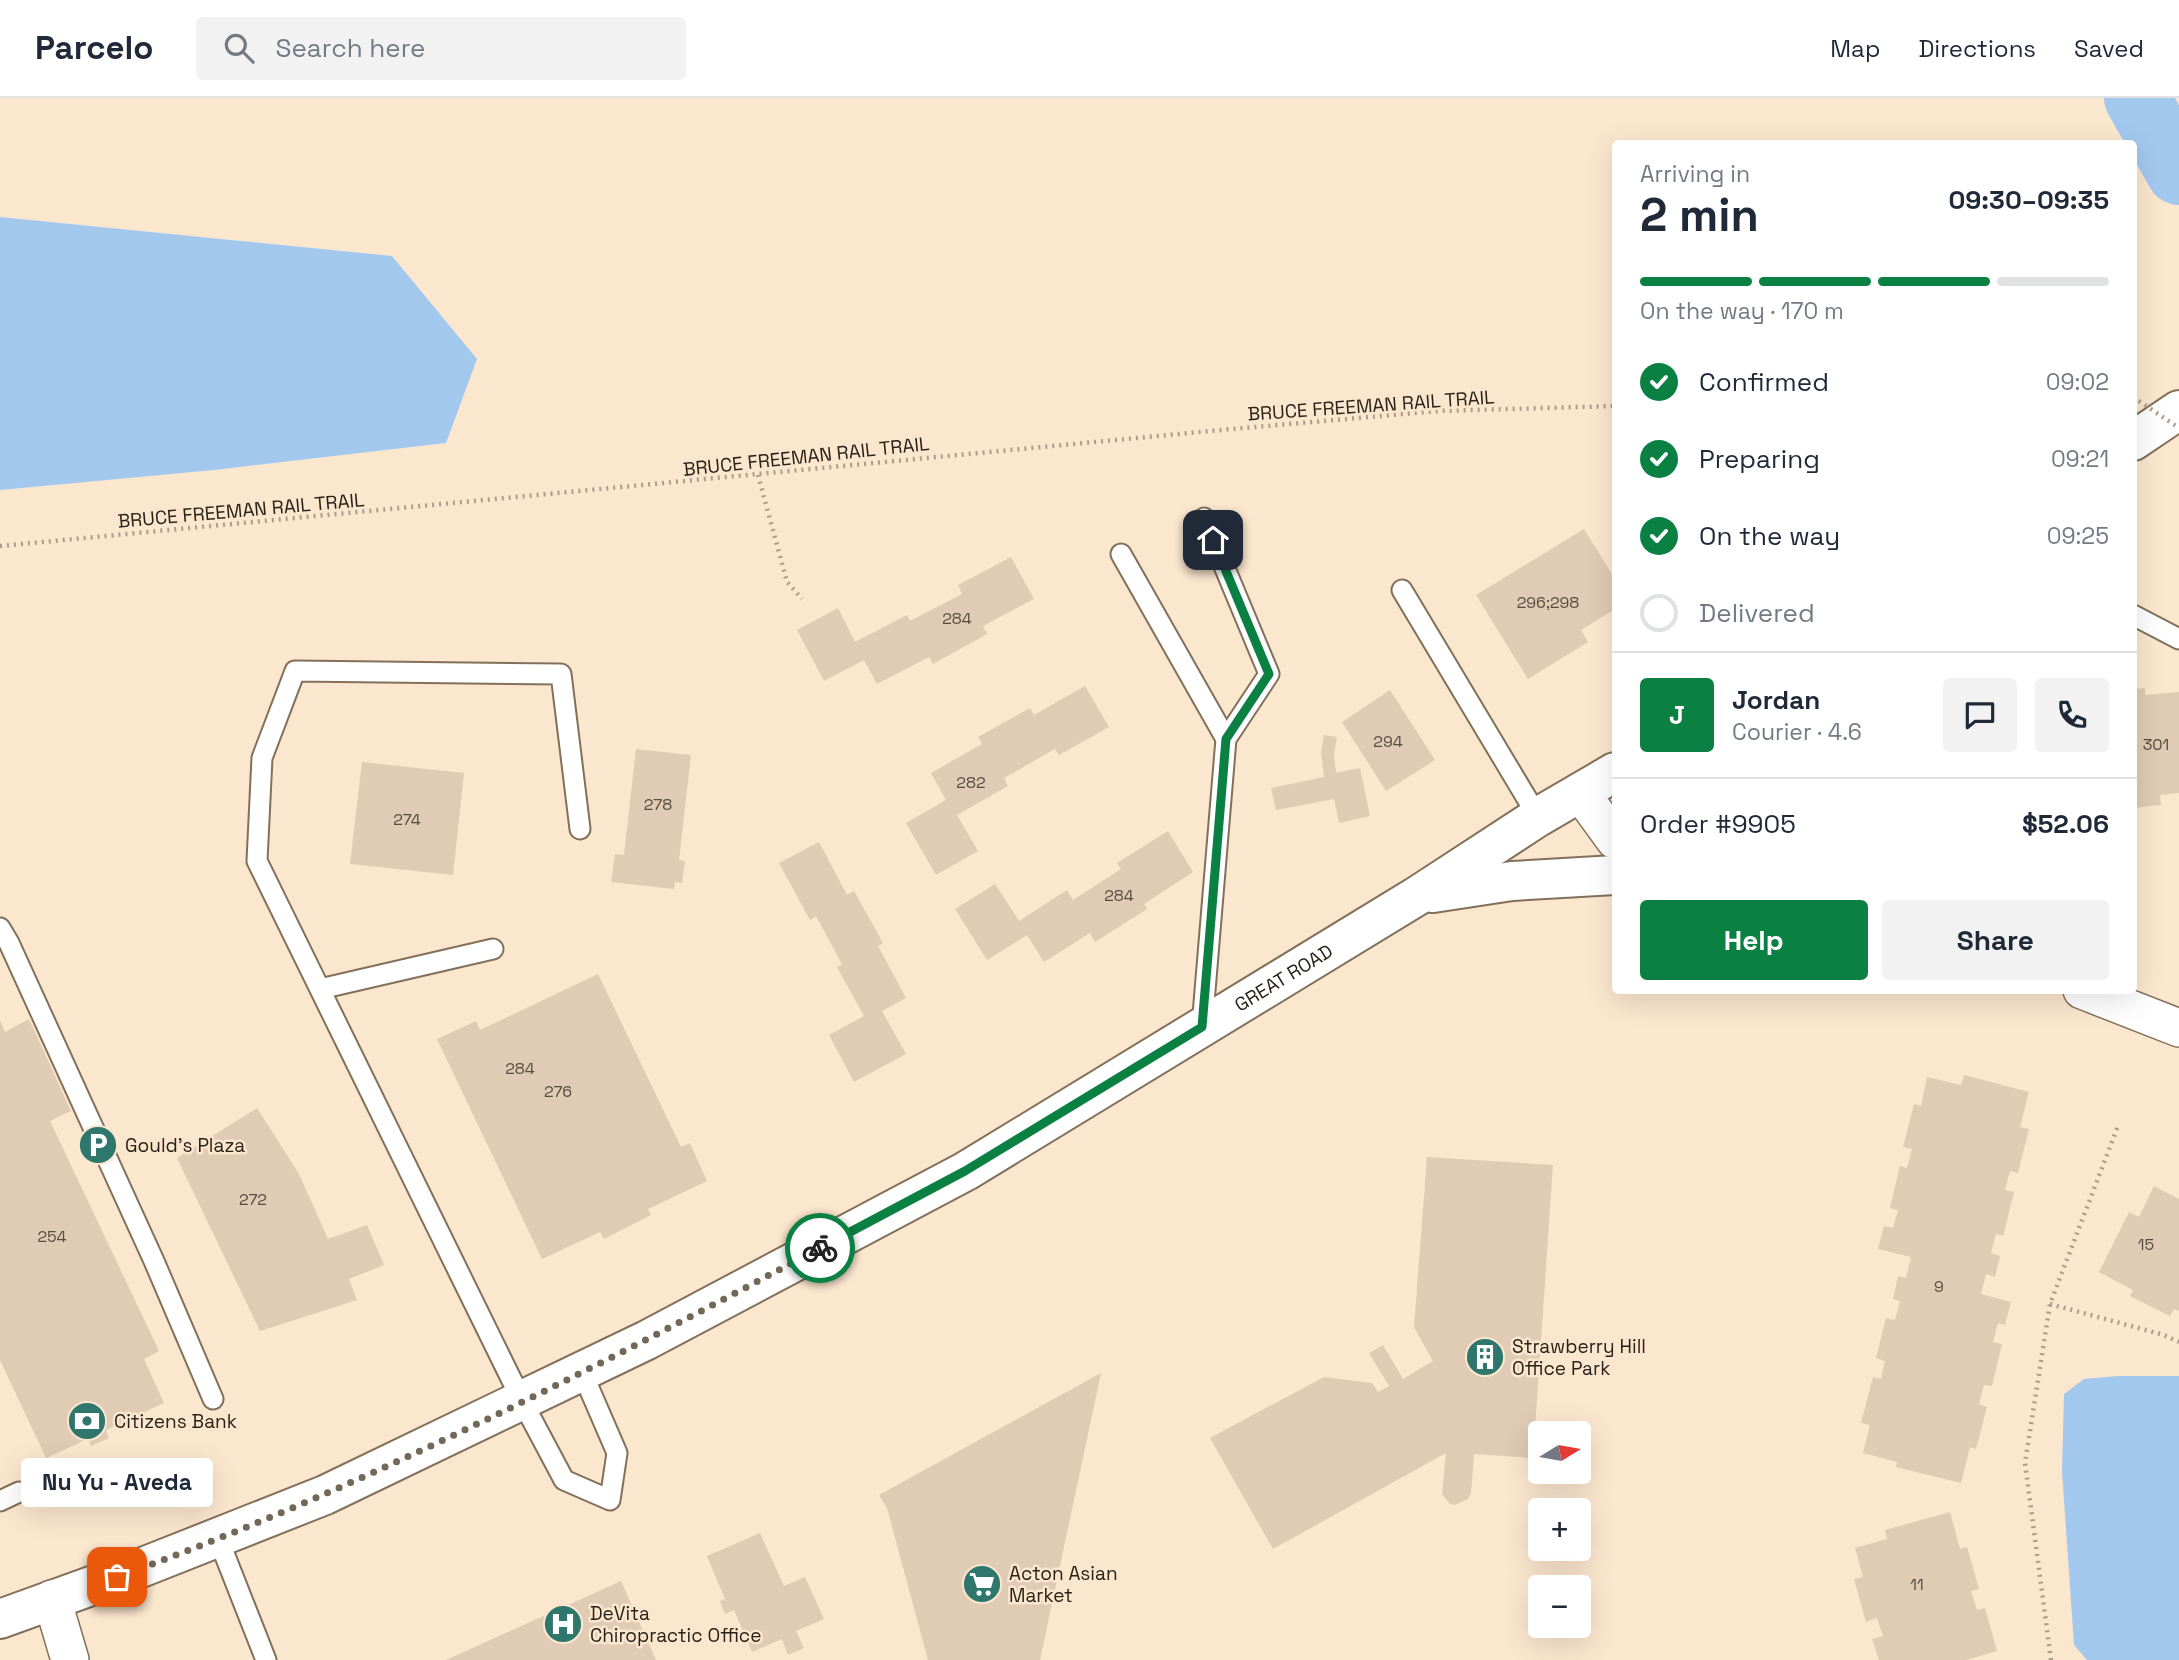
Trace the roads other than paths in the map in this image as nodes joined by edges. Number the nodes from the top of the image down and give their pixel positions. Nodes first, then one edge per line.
1 (2179, 410) edge
2 (2137, 438) edge
3 (1204, 518) dead end
4 (1121, 554) dead end
5 (1402, 590) dead end
6 (2137, 617) edge
7 (2179, 639) edge
8 (1226, 739) junction
9 (1612, 774) edge
10 (1580, 792) junction
11 (1538, 817) junction
12 (580, 829) dead end
13 (1612, 837) edge
14 (1612, 875) edge
15 (1420, 894) junction
16 (0, 928) edge
17 (493, 949) dead end
18 (320, 989) junction
19 (2093, 994) edge
20 (2177, 1026) edge
21 (1202, 1027) junction
22 (582, 1372) junction
23 (213, 1399) dead end
24 (522, 1401) junction
25 (19, 1492) dead end
26 (0, 1501) edge
27 (218, 1538) junction
28 (52, 1599) junction
29 (0, 1619) edge
30 (70, 1660) edge
31 (266, 1660) edge

1 - 2 main road
3 - 8 lane
4 - 8 lane
5 - 11 lane
6 - 7 lane
8 - 21 lane
9 - 10 main road, GREAT ROAD
10 - 11 main road, GREAT ROAD
10 - 13 street
11 - 15 main road, GREAT ROAD
12 - 18 lane
14 - 15 main road
15 - 21 main road, GREAT ROAD
16 - 23 lane
17 - 18 lane
18 - 24 lane
19 - 20 street
21 - 22 main road, GREAT ROAD
22 - 24 main road, GREAT ROAD
22 - 24 lane
24 - 27 main road, GREAT ROAD
25 - 26 lane
27 - 28 main road, GREAT ROAD
27 - 31 lane
28 - 29 main road, GREAT ROAD
28 - 30 street

